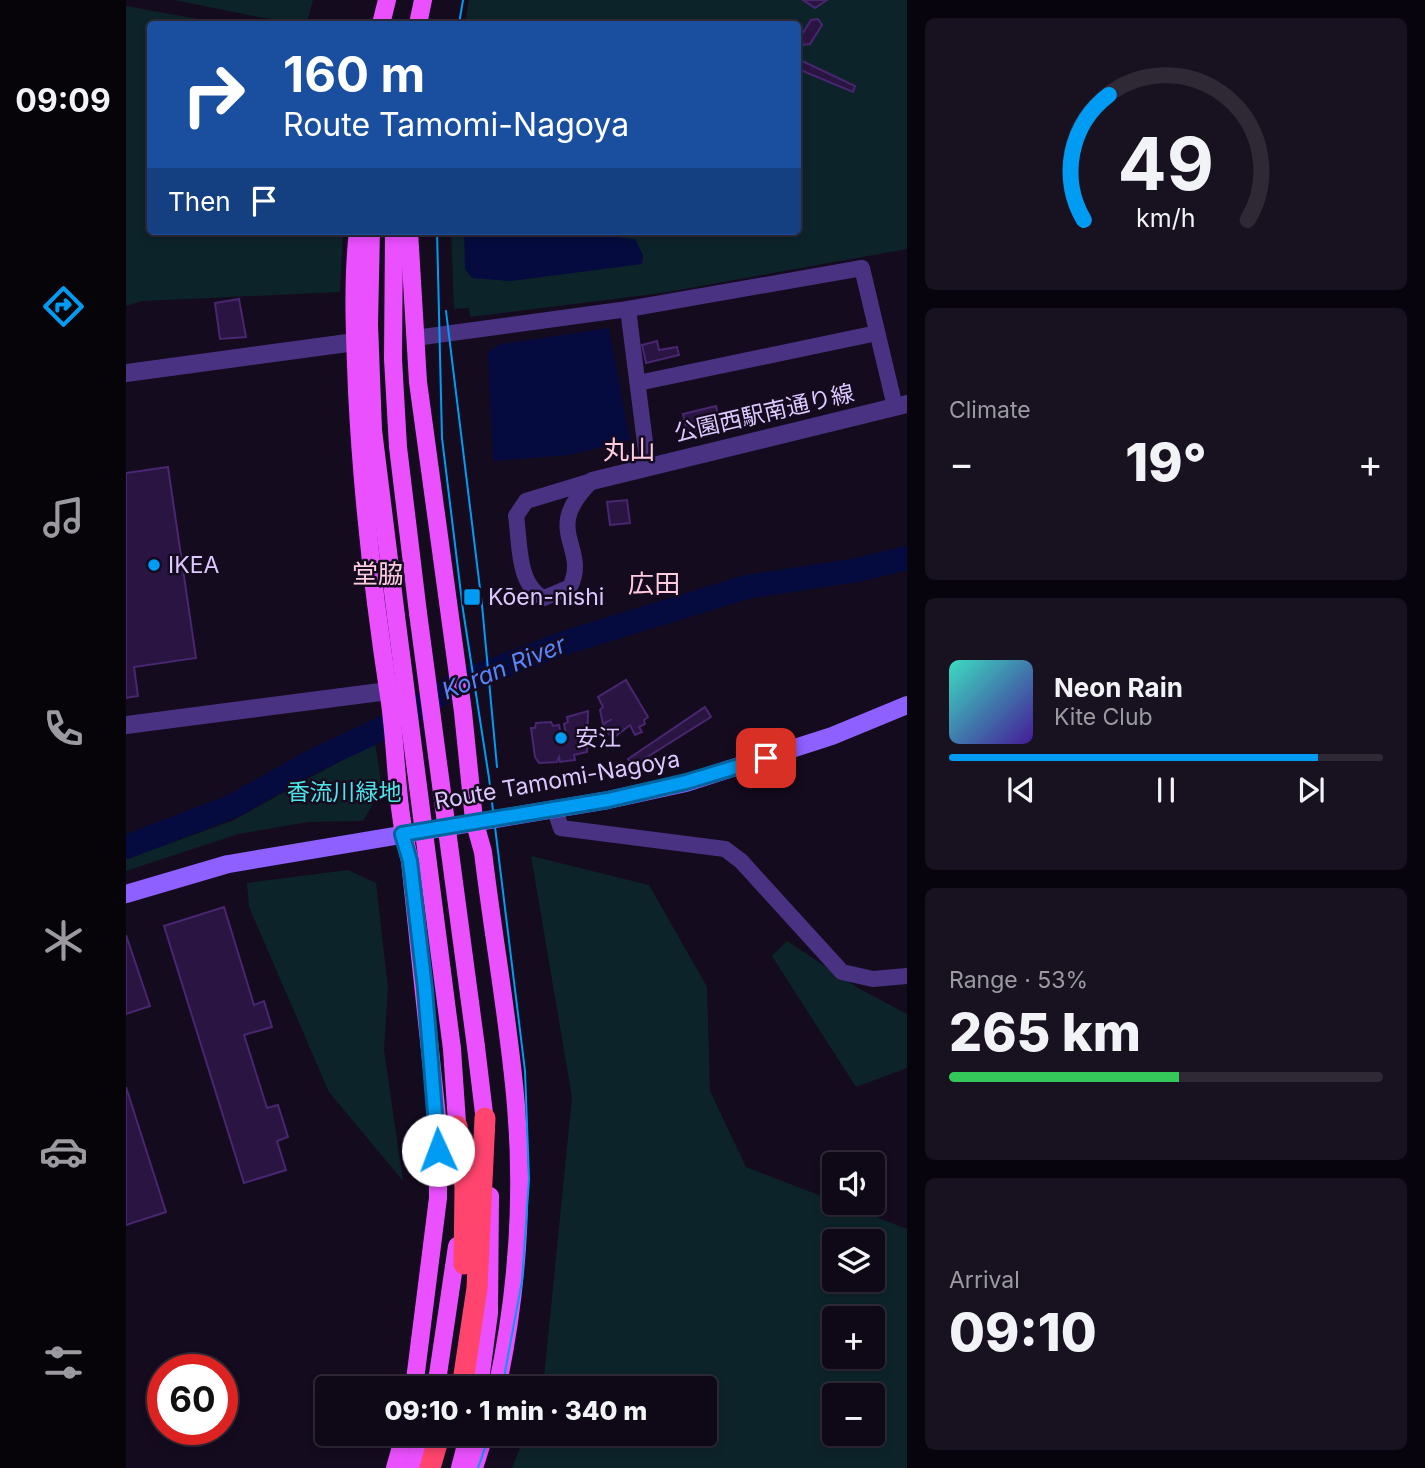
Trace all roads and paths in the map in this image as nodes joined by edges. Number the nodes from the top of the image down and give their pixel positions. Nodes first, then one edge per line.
1 (387, 0) edge
2 (397, 0) edge
3 (423, 0) edge
4 (382, 21) edge
5 (394, 21) edge
6 (419, 21) edge
7 (358, 235) edge
8 (371, 235) edge
9 (394, 235) edge
10 (409, 235) edge
11 (628, 309) junction
12 (877, 333) junction
13 (415, 338) junction
14 (355, 342) junction
15 (126, 373) edge
16 (638, 383) junction
17 (901, 405) edge
18 (648, 466) junction
19 (592, 481) junction
20 (540, 498) junction
21 (567, 520) junction
22 (389, 699) junction
23 (907, 705) edge
24 (126, 725) edge
25 (554, 808) junction
26 (474, 820) junction
27 (402, 834) junction
28 (126, 894) edge
29 (907, 975) edge
30 (485, 1118) junction
31 (457, 1126) junction
32 (416, 1376) edge
33 (438, 1376) edge
34 (452, 1376) edge
35 (464, 1376) edge
36 (481, 1376) edge
37 (500, 1376) edge
38 (402, 1446) edge
39 (420, 1446) edge
40 (436, 1446) edge
41 (448, 1446) edge
42 (466, 1446) edge
43 (481, 1446) edge
44 (396, 1468) edge
45 (413, 1468) edge
46 (430, 1468) edge
47 (442, 1468) edge
48 (460, 1468) edge
49 (474, 1468) edge

1 - 4 main road
2 - 5 main road
3 - 6 main road
7 - 14 main road
8 - 31 main road, bridge
9 - 30 main road, bridge
10 - 13 main road
11 - 12 street
11 - 13 street
11 - 16 street
12 - 16 street
12 - 17 street
13 - 26 main road
14 - 15 street
14 - 22 main road
16 - 18 street
17 - 18 street, 公園西駅南通り線
18 - 19 street, 公園西駅南通り線
19 - 20 street
19 - 21 street
20 - 21 street
20 - 21 street
22 - 24 street
22 - 27 main road
23 - 25 main road, Route Tamomi-Nagoya
25 - 26 main road, Route Tamomi-Nagoya
25 - 29 street
26 - 27 main road, Route Tamomi-Nagoya
26 - 37 main road
27 - 28 main road, Route Tamomi-Nagoya
27 - 32 main road
30 - 35 highway
30 - 36 main road
31 - 33 main road
31 - 34 highway
38 - 44 main road
39 - 45 main road
40 - 46 highway
41 - 47 highway
42 - 48 main road
43 - 49 main road

